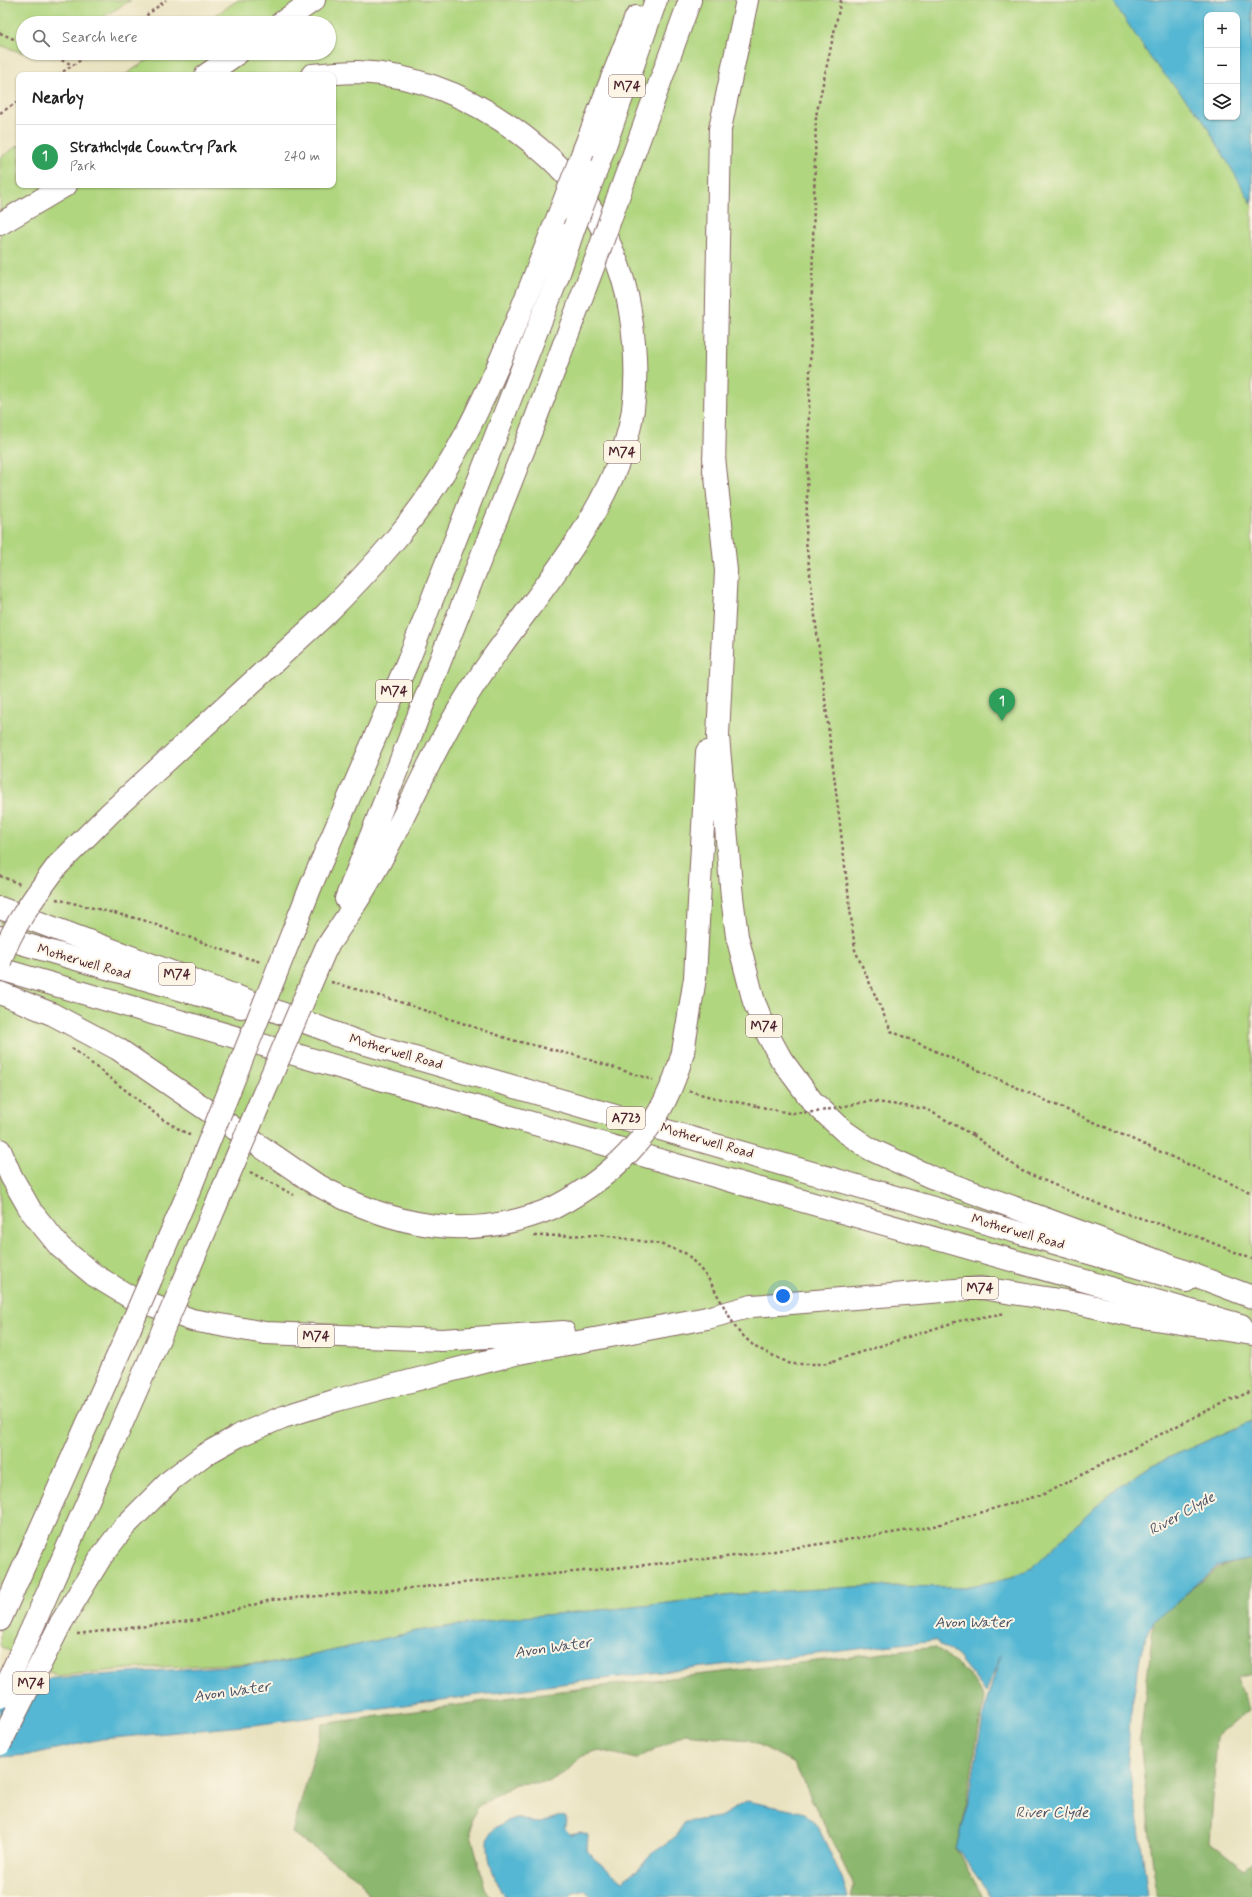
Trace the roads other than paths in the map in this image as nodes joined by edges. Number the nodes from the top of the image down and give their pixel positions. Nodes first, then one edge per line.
1 (314, 0) edge
2 (643, 0) edge
3 (656, 0) edge
4 (690, 0) edge
5 (747, 0) edge
6 (291, 16) edge
7 (228, 60) edge
8 (210, 72) edge
9 (336, 73) edge
10 (44, 188) edge
11 (61, 188) edge
12 (0, 223) edge
13 (714, 457) junction
14 (0, 908) edge
15 (0, 937) edge
16 (326, 948) junction
17 (0, 962) edge
18 (0, 970) edge
19 (0, 993) edge
20 (353, 1040) junction
21 (0, 1150) edge
22 (1252, 1297) edge
23 (1252, 1301) edge
24 (707, 1318) junction
25 (1252, 1328) edge
26 (1252, 1334) edge
27 (0, 1620) edge
28 (0, 1697) edge
29 (0, 1744) edge

1 - 6 main road
2 - 17 main road, M74, bridge
3 - 27 main road, M74, bridge
4 - 16 main road, M74, bridge
5 - 13 main road, M74
7 - 8 main road
9 - 16 main road, M74
10 - 12 main road
11 - 12 main road
13 - 19 main road, M74, bridge
13 - 22 main road, M74
14 - 20 main road, M74
15 - 20 main road, Motherwell Road / A723
16 - 28 main road, M74, bridge
18 - 25 main road, Motherwell Road / A723
20 - 23 main road, Motherwell Road / A723
21 - 24 main road, M74
24 - 26 main road, M74
24 - 29 main road, M74, bridge

